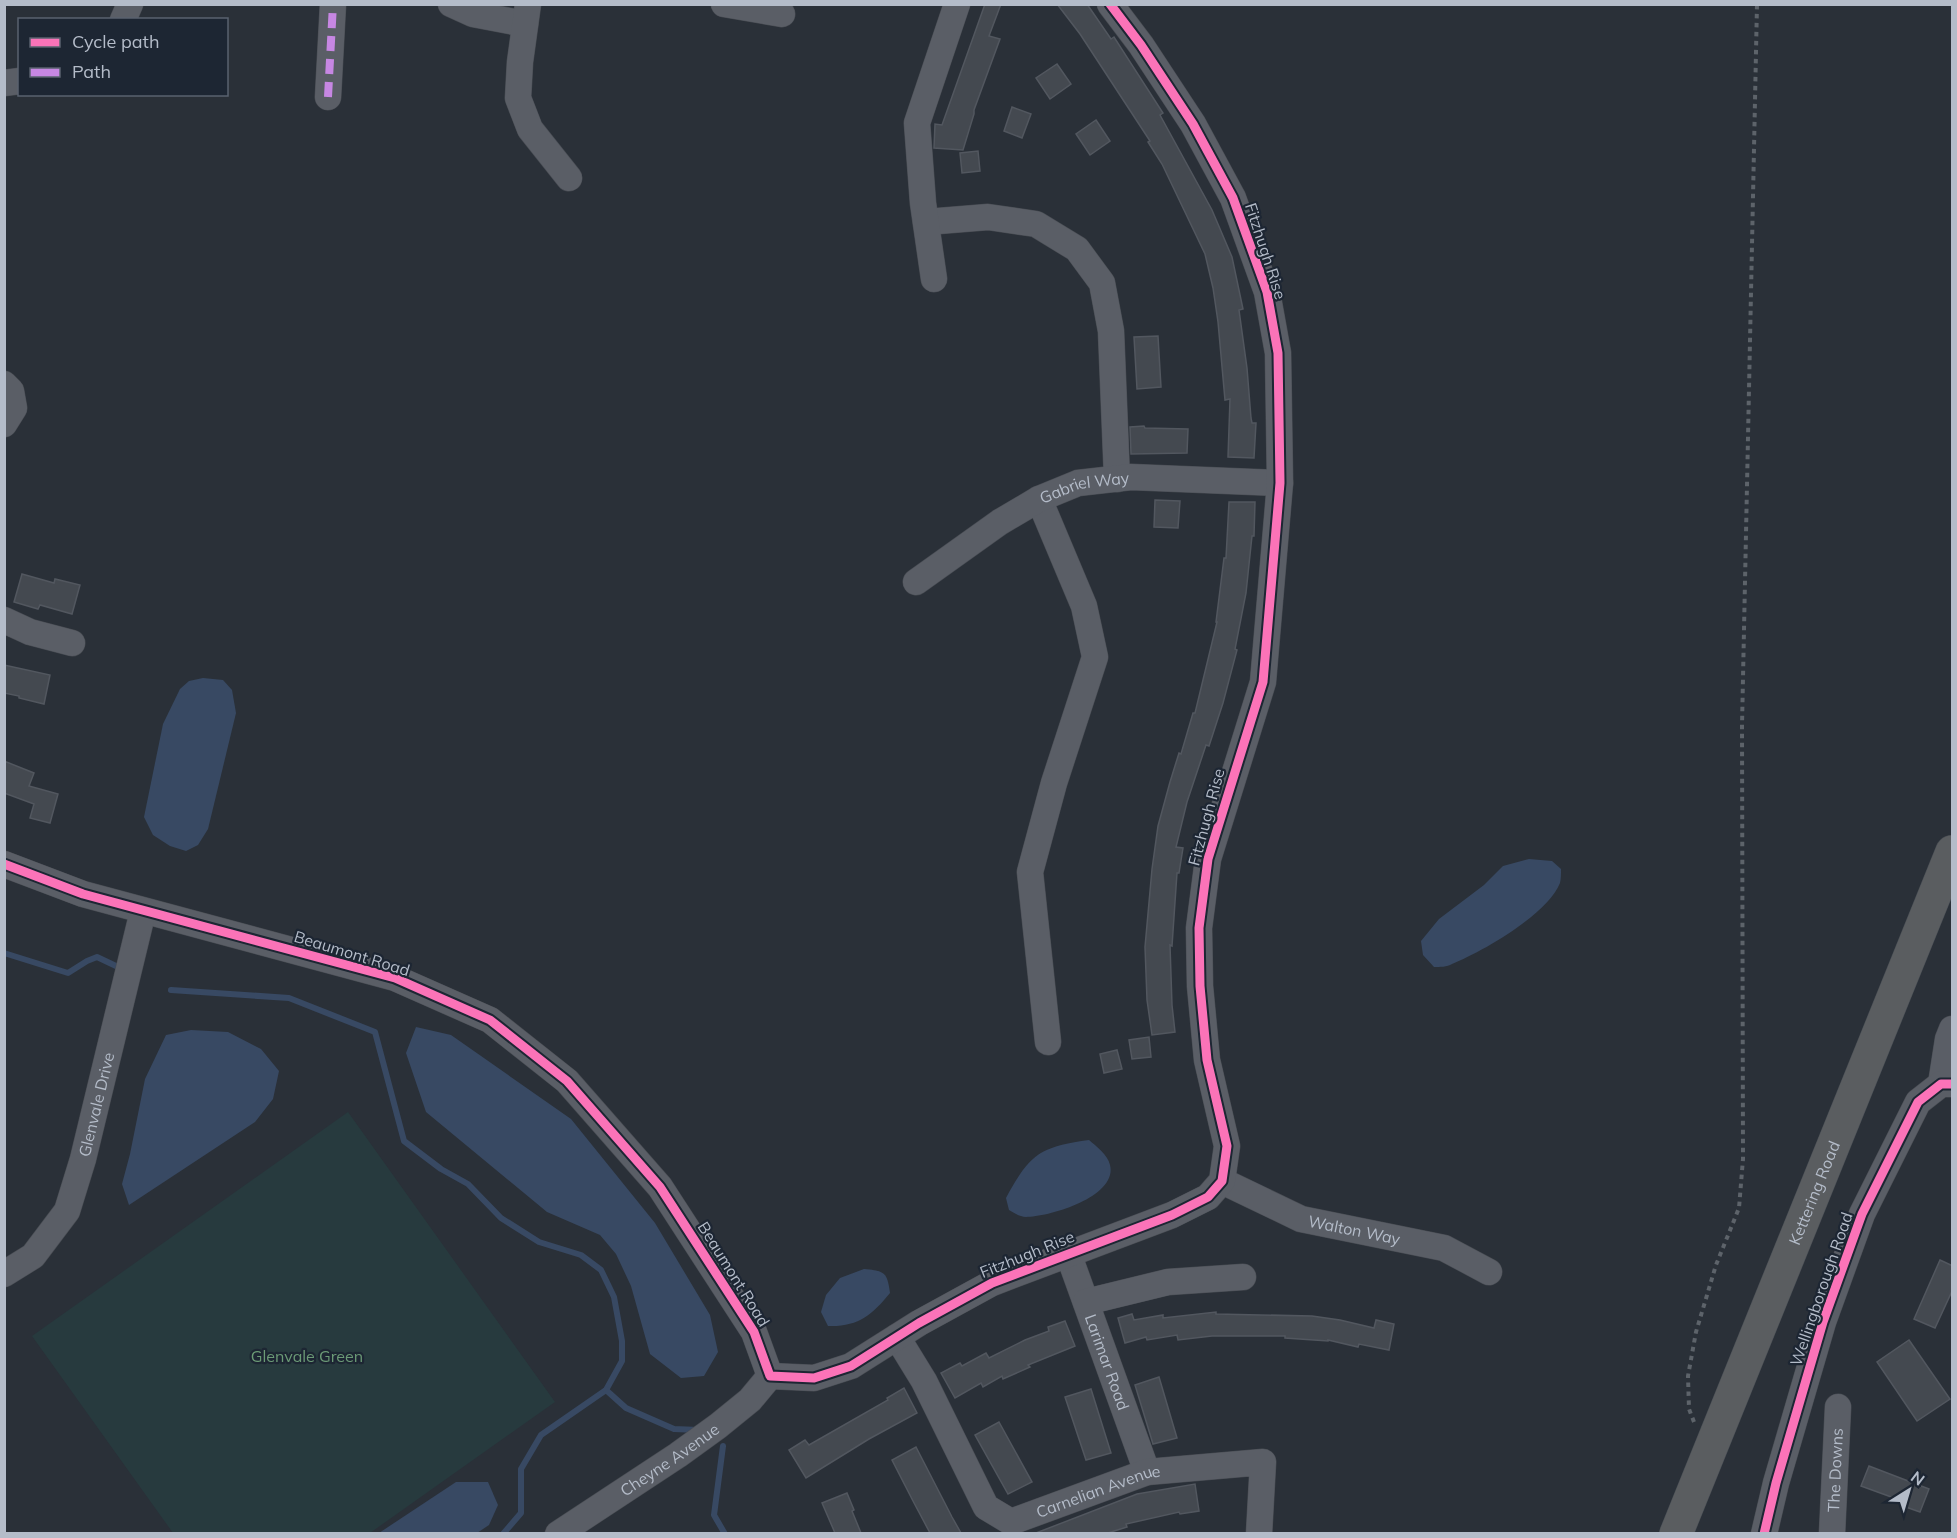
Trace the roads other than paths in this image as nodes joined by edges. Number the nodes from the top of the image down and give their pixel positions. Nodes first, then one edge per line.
1 (130, 4) edge
2 (333, 4) edge
3 (452, 4) edge
4 (724, 4) edge
5 (957, 4) edge
6 (1110, 4) edge
7 (526, 14) edge
8 (782, 14) dead end
9 (124, 18) edge
10 (328, 97) dead end
11 (569, 178) dead end
12 (926, 222) junction
13 (934, 279) dead end
14 (4, 384) edge
15 (4, 424) edge
16 (1118, 479) junction
17 (1280, 483) junction
18 (1039, 498) junction
19 (916, 582) dead end
20 (4, 620) edge
21 (72, 643) dead end
22 (1953, 852) edge
23 (4, 864) edge
24 (143, 911) junction
25 (1953, 1029) edge
26 (1048, 1042) dead end
27 (1947, 1084) edge
28 (1222, 1181) junction
29 (1068, 1253) junction
30 (1489, 1272) dead end
31 (4, 1274) edge
32 (1243, 1277) dead end
33 (1086, 1302) junction
34 (897, 1337) junction
35 (770, 1376) junction
36 (1838, 1407) dead end
37 (1147, 1472) junction
38 (1008, 1528) edge
39 (558, 1533) edge
40 (1259, 1533) edge
41 (1676, 1533) edge
42 (1764, 1533) edge
43 (1833, 1533) edge

1 - 9 street
2 - 10 street
3 - 7 street
4 - 8 street
5 - 12 street
6 - 17 street, Fitzhugh Rise
7 - 11 street
12 - 13 street
12 - 16 street
14 - 15 street
16 - 17 street, Gabriel Way
16 - 18 street, Gabriel Way
17 - 28 street, Fitzhugh Rise
18 - 19 street, Gabriel Way
18 - 26 street
20 - 21 street
22 - 41 highway, Kettering Road
23 - 24 street, Beaumont Road
24 - 31 street, Glenvale Drive
24 - 35 street, Beaumont Road
25 - 27 street, Wellingborough Road
27 - 42 street, Wellingborough Road
28 - 29 street, Fitzhugh Rise
28 - 30 street, Walton Way
29 - 33 street, Larimar Road
29 - 34 street, Fitzhugh Rise
32 - 33 street
33 - 37 street, Larimar Road
34 - 35 street, Fitzhugh Rise
34 - 38 street, Carnelian Avenue
35 - 39 street, Cheyne Avenue
36 - 43 street, The Downs
37 - 38 street, Carnelian Avenue
37 - 40 street, Carnelian Avenue

